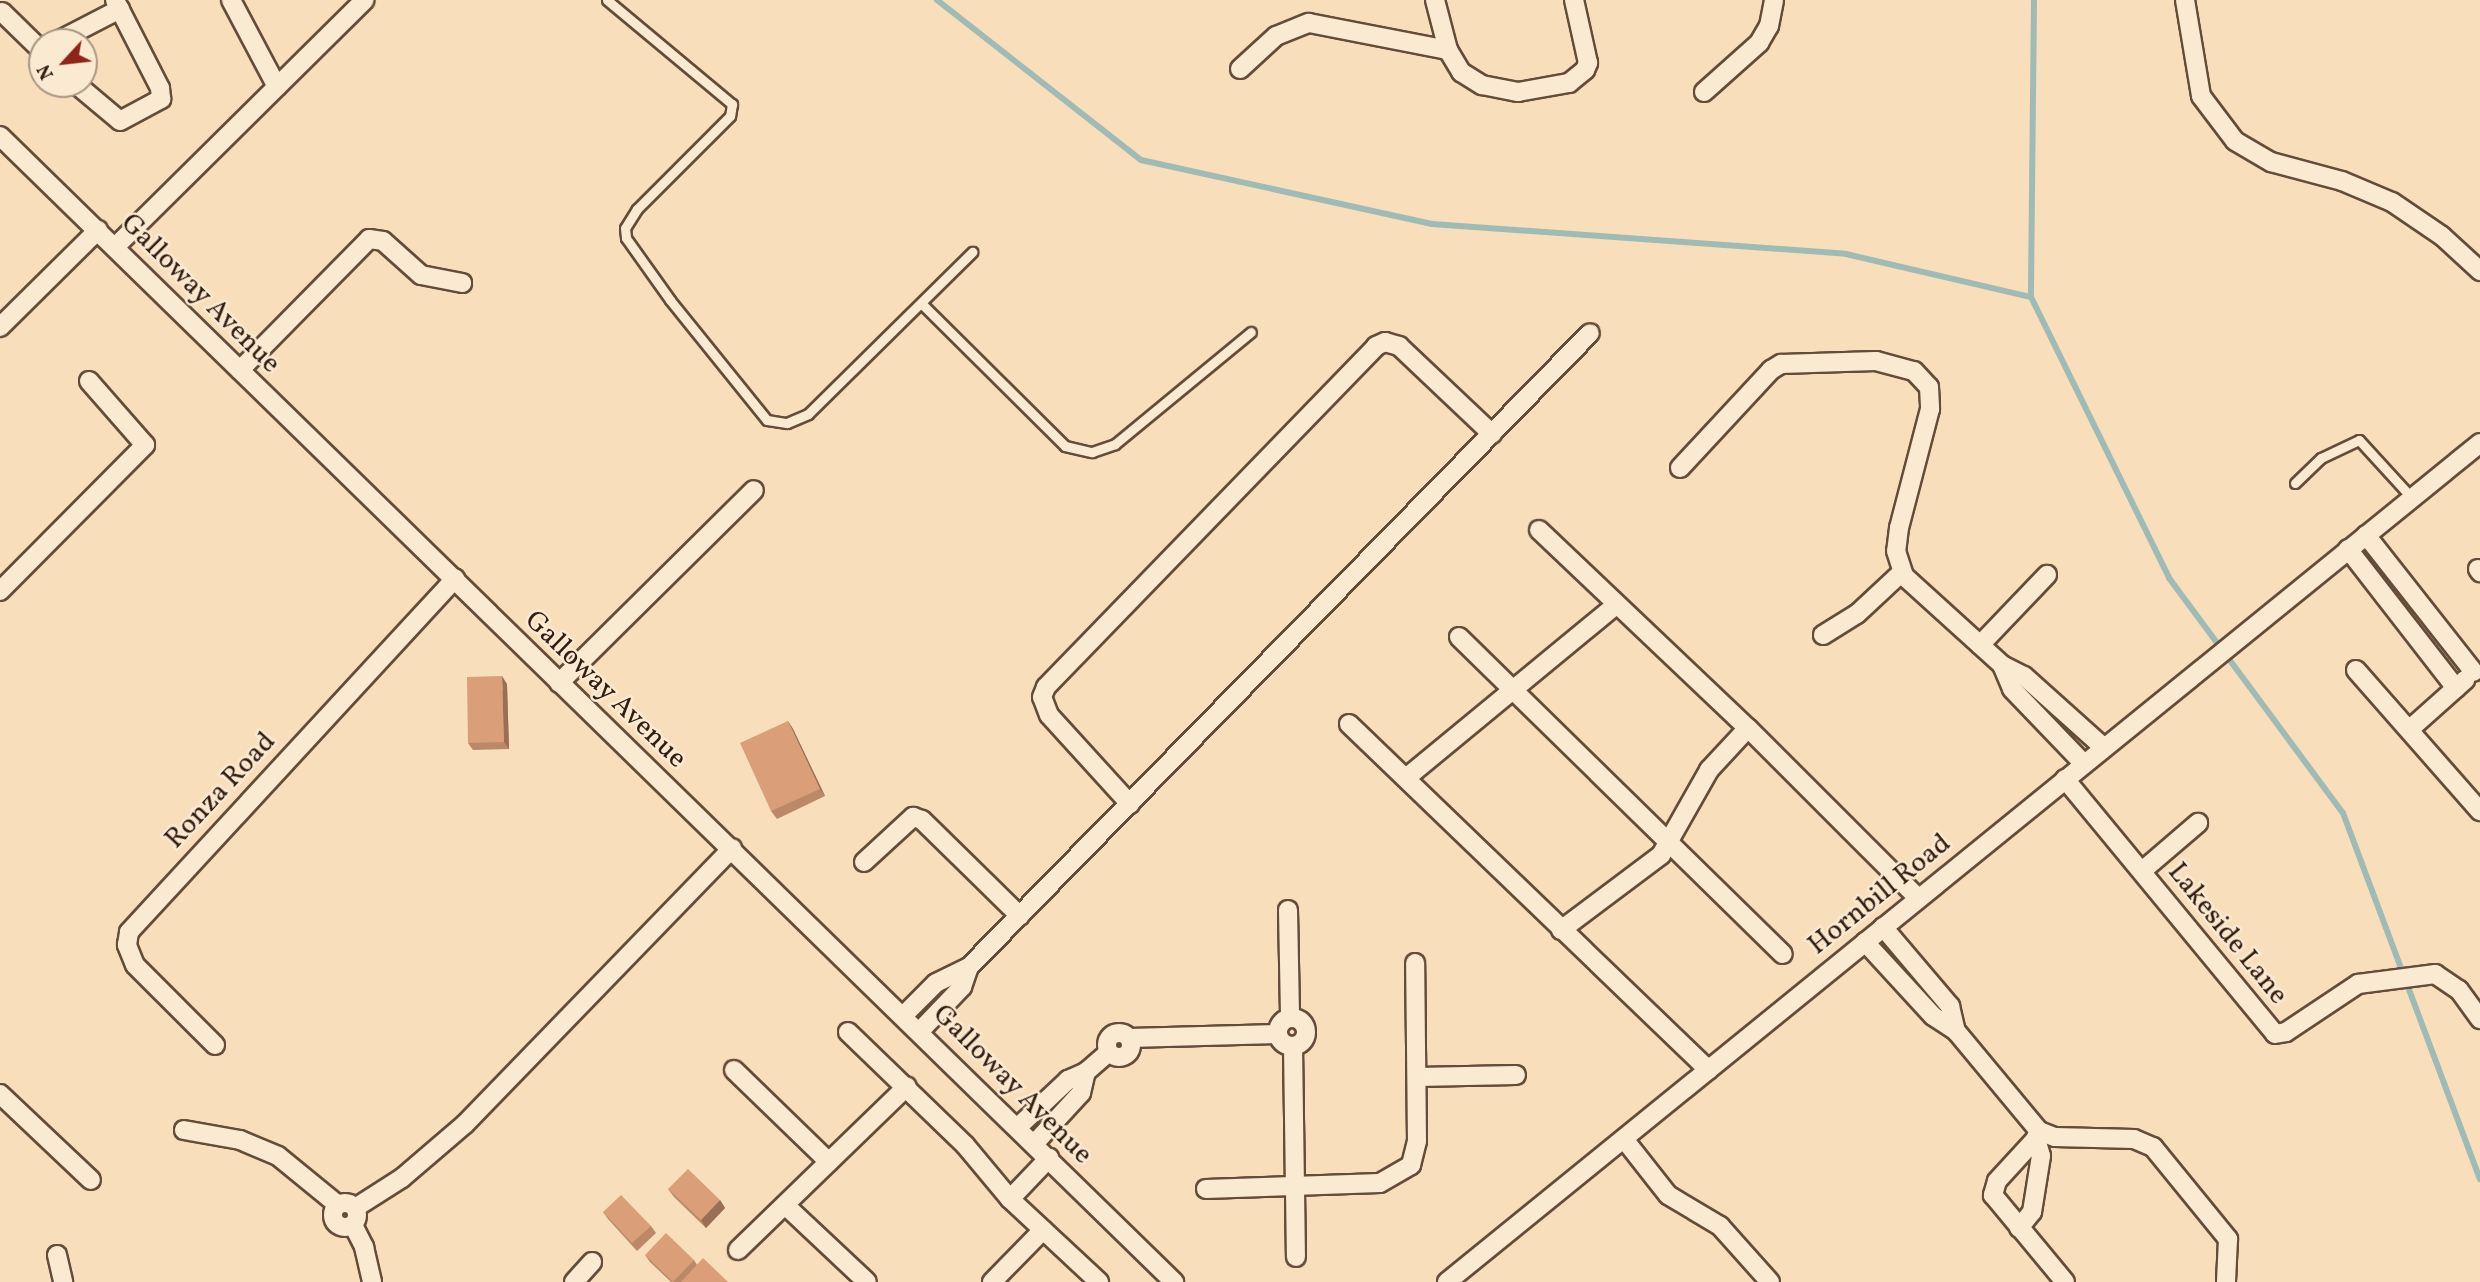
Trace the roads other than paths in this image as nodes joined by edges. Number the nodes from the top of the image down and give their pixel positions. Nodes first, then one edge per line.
1 (231, 0) edge
2 (607, 0) edge
3 (1436, 0) edge
4 (1574, 0) edge
5 (1774, 0) edge
6 (2185, 0) edge
7 (357, 3) edge
8 (117, 5) edge
9 (2, 12) dead end
10 (78, 28) edge
11 (28, 34) edge
12 (1448, 50) junction
13 (1240, 69) dead end
14 (277, 87) junction
15 (1704, 92) dead end
16 (93, 98) edge
17 (0, 136) edge
18 (98, 229) junction
19 (116, 247) junction
20 (972, 252) dead end
21 (2480, 271) edge
22 (462, 283) dead end
23 (921, 303) junction
24 (0, 327) edge
25 (1251, 332) dead end
26 (1590, 333) dead end
27 (240, 370) junction
28 (89, 382) dead end
29 (1492, 434) junction
30 (2480, 443) edge
31 (1680, 468) dead end
32 (2295, 483) dead end
33 (754, 490) dead end
34 (2412, 498) junction
35 (1539, 530) dead end
36 (2366, 535) junction
37 (2347, 549) junction
38 (1902, 572) junction
39 (2047, 575) dead end
40 (455, 579) junction
41 (0, 591) edge
42 (2411, 596) junction
43 (1617, 604) junction
44 (2394, 609) junction
45 (1823, 635) dead end
46 (1459, 637) dead end
47 (1979, 645) junction
48 (2002, 666) junction
49 (2356, 670) dead end
50 (2477, 670) edge
51 (559, 683) junction
52 (2456, 688) junction
53 (1515, 689) junction
54 (1349, 724) dead end
55 (1748, 728) junction
56 (2410, 729) junction
57 (2103, 747) junction
58 (2083, 763) junction
59 (1406, 778) junction
60 (2065, 779) junction
61 (1130, 804) junction
62 (2480, 811) edge
63 (2199, 823) dead end
64 (1671, 840) junction
65 (732, 848) junction
66 (864, 862) dead end
67 (2142, 871) junction
68 (1917, 898) junction
69 (1288, 910) dead end
70 (1020, 916) junction
71 (1883, 927) junction
72 (1561, 930) junction
73 (1865, 942) junction
74 (1783, 954) dead end
75 (1415, 962) dead end
76 (969, 967) junction
77 (904, 1015) junction
78 (1290, 1018) junction
79 (2480, 1019) edge
80 (848, 1031) dead end
81 (920, 1031) junction
82 (1956, 1031) junction
83 (1278, 1034) junction
84 (215, 1045) dead end
85 (1293, 1046) junction
86 (734, 1070) dead end
87 (1708, 1070) junction
88 (1086, 1072) junction
89 (1517, 1075) dead end
90 (1417, 1077) junction
91 (907, 1086) junction
92 (0, 1094) edge
93 (1018, 1126) junction
94 (184, 1130) dead end
95 (2039, 1136) junction
96 (1623, 1139) junction
97 (1035, 1143) junction
98 (1049, 1158) junction
99 (829, 1162) junction
100 (91, 1180) dead end
101 (1295, 1184) junction
102 (1206, 1189) dead end
103 (1010, 1199) junction
104 (785, 1205) junction
105 (349, 1213) junction
106 (2019, 1228) junction
107 (1043, 1230) junction
108 (738, 1250) dead end
109 (57, 1255) dead end
110 (1296, 1257) dead end
111 (592, 1262) dead end
112 (63, 1282) edge
113 (372, 1282) edge
114 (574, 1282) edge
115 (867, 1282) edge
116 (992, 1282) edge
117 (1099, 1282) edge
118 (1174, 1282) edge
119 (1447, 1282) edge
120 (1770, 1282) edge
121 (2065, 1282) edge
122 (2227, 1282) edge

1 - 14 street
2 - 23 lane
3 - 12 street
4 - 12 street
5 - 15 street
6 - 21 street
7 - 14 street
8 - 10 street
8 - 16 street
9 - 11 street
12 - 13 street
14 - 19 street
17 - 18 street, Galloway Avenue
18 - 19 street, Galloway Avenue
18 - 24 street
19 - 27 street, Galloway Avenue
20 - 23 lane
22 - 27 street
23 - 25 lane
26 - 29 street
27 - 40 street, Galloway Avenue
28 - 41 street
29 - 61 street
29 - 61 street
30 - 34 street, Hornbill Road
31 - 38 street
32 - 34 lane
33 - 51 street
34 - 36 street, Hornbill Road
35 - 43 street
36 - 37 street, Hornbill Road
36 - 42 street
37 - 44 street
37 - 57 street, Hornbill Road
38 - 45 street
38 - 47 street
39 - 47 street
40 - 51 street, Galloway Avenue
40 - 84 street, Ronza Road
42 - 44 street
42 - 50 street
43 - 53 street
43 - 55 street
44 - 52 street
46 - 53 street
47 - 48 street
48 - 57 street
48 - 58 street
49 - 56 street
50 - 52 street
51 - 65 street, Galloway Avenue
52 - 56 street
53 - 59 street
53 - 64 street
54 - 59 street
55 - 64 street
55 - 68 street
56 - 62 street
57 - 58 street, Hornbill Road
58 - 60 street, Hornbill Road
59 - 72 street
60 - 67 street, Lakeside Lane
60 - 68 street, Hornbill Road
61 - 70 street
63 - 67 street
64 - 72 street
64 - 74 street
65 - 77 street, Galloway Avenue
65 - 105 street
66 - 70 street
67 - 79 street, Lakeside Lane
68 - 71 street, Hornbill Road
69 - 78 street
70 - 76 street
71 - 73 street, Hornbill Road
71 - 82 street
72 - 87 street
73 - 82 street
73 - 87 street, Hornbill Road
75 - 90 street
76 - 77 street
76 - 81 street
77 - 81 street, Galloway Avenue
78 - 83 street
78 - 85 street
80 - 91 street
81 - 93 street, Galloway Avenue
82 - 95 street
83 - 85 street
83 - 88 street
85 - 101 street
86 - 99 street
87 - 96 street, Hornbill Road
88 - 93 street
88 - 97 street
89 - 90 street
90 - 101 street
91 - 99 street
91 - 103 street
92 - 100 street
93 - 97 street, Galloway Avenue
94 - 105 street
95 - 106 street
95 - 106 street
95 - 122 street
96 - 119 street, Hornbill Road
96 - 120 street
97 - 98 street, Galloway Avenue
98 - 103 street
98 - 118 street, Galloway Avenue
99 - 104 street
101 - 102 street
101 - 110 street
103 - 107 street
104 - 108 street
104 - 115 street
105 - 113 street
106 - 121 street
107 - 116 street
107 - 117 street
109 - 112 street
111 - 114 street

